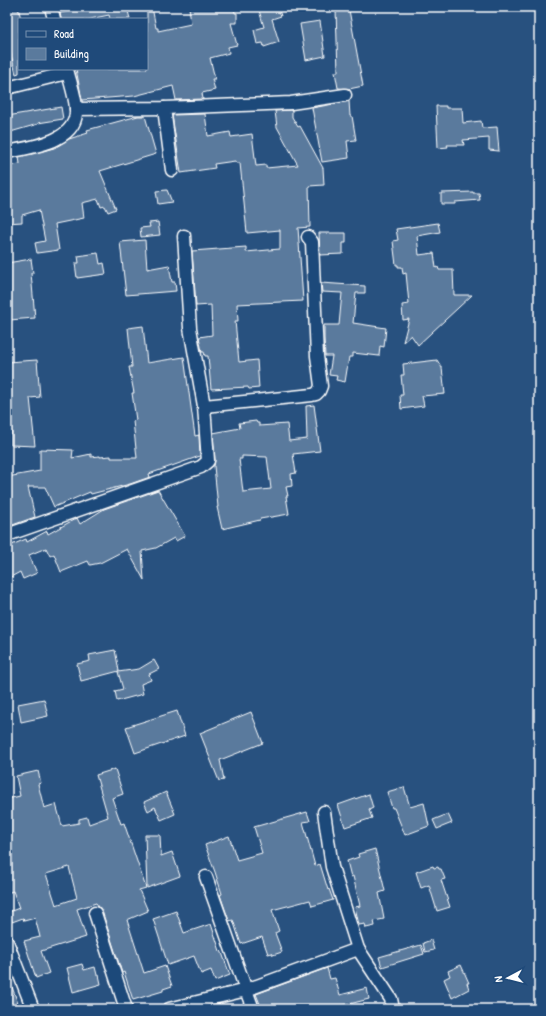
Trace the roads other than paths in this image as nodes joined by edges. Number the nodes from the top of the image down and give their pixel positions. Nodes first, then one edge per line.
1 (51, 7) edge
2 (54, 18) edge
3 (67, 71) edge
4 (9, 86) edge
5 (345, 95) dead end
6 (164, 108) junction
7 (76, 109) junction
8 (7, 152) edge
9 (172, 170) dead end
10 (184, 236) dead end
11 (308, 237) dead end
12 (204, 406) junction
13 (7, 535) edge
14 (324, 812) dead end
15 (206, 877) dead end
16 (95, 913) dead end
17 (7, 942) edge
18 (358, 949) junction
19 (246, 990) junction
20 (33, 1009) edge
21 (126, 1009) edge
22 (169, 1009) edge
23 (253, 1009) edge
24 (393, 1009) edge

1 - 2 street
3 - 4 street
3 - 7 street
5 - 6 street
6 - 7 street
6 - 9 street
7 - 8 street
10 - 12 street
11 - 12 street
12 - 13 street
14 - 18 street
15 - 19 street
16 - 21 street
17 - 20 street
18 - 19 street
18 - 24 street
19 - 22 street
19 - 23 street

